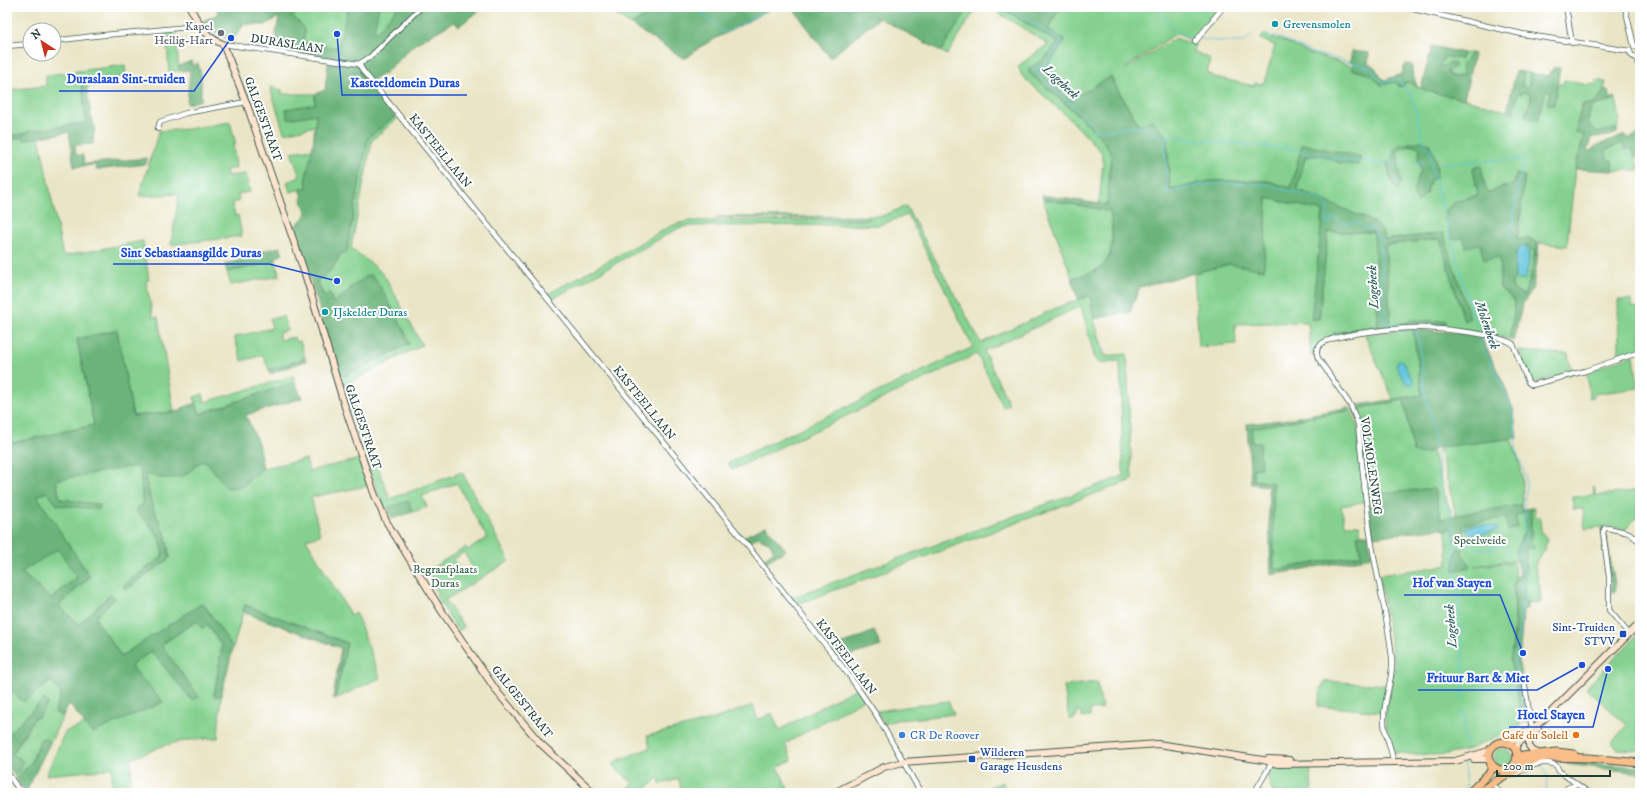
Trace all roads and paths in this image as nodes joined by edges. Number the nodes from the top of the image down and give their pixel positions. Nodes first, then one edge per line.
1 (190, 7) edge
2 (421, 7) edge
3 (1223, 7) edge
4 (1404, 7) edge
5 (1566, 7) edge
6 (1625, 7) edge
7 (198, 23) junction
8 (62, 40) edge
9 (1195, 42) dead end
10 (1572, 43) junction
11 (224, 44) junction
12 (22, 45) edge
13 (7, 46) edge
14 (1634, 46) junction
15 (1640, 48) edge
16 (1630, 50) junction
17 (1638, 57) edge
18 (359, 64) junction
19 (1640, 66) edge
20 (246, 102) junction
21 (158, 129) dead end
22 (1640, 352) edge
23 (1640, 542) edge
24 (1640, 623) edge
25 (1629, 634) junction
26 (1524, 681) dead end
27 (1534, 729) junction
28 (1529, 736) junction
29 (1507, 743) junction
30 (1516, 752) junction
31 (1538, 753) junction
32 (1490, 758) junction
33 (1554, 758) junction
34 (1562, 758) junction
35 (1589, 758) junction
36 (1271, 761) junction
37 (904, 762) junction
38 (1393, 762) junction
39 (1640, 763) edge
40 (1515, 764) junction
41 (1556, 765) junction
42 (1501, 770) junction
43 (7, 772) edge
44 (1576, 784) junction
45 (1494, 785) junction
46 (1567, 788) dead end
47 (1479, 792) edge
48 (21, 793) edge
49 (594, 793) edge
50 (834, 793) edge
51 (921, 793) edge
52 (1254, 793) edge
53 (1470, 793) edge
54 (1500, 793) edge
55 (1589, 793) edge

1 - 7 street
2 - 18 street
3 - 9 street
4 - 10 street
5 - 10 street
6 - 14 street
7 - 8 street
7 - 11 street
10 - 16 street
11 - 18 street, DURASLAAN
11 - 20 street, GALGESTRAAT
12 - 13 street
14 - 15 street
14 - 16 street
16 - 17 street
17 - 19 street
18 - 37 street, KASTEELLAAN
20 - 21 street
20 - 49 street, GALGESTRAAT
22 - 38 street, VOLMOLENWEG
23 - 25 street
24 - 25 street
25 - 27 street
26 - 27 street
27 - 28 street
27 - 29 street
28 - 30 street
28 - 31 street
29 - 30 main road
29 - 32 main road
30 - 31 main road
30 - 40 main road
31 - 35 main road
32 - 38 street
32 - 42 main road
32 - 53 main road
33 - 34 main road
33 - 40 main road
33 - 47 main road
34 - 35 main road
34 - 41 street
35 - 39 main road
36 - 37 street
36 - 38 street
36 - 52 street
37 - 50 street
37 - 51 street, KASTEELLAAN
40 - 42 main road
41 - 44 street
41 - 45 street
42 - 47 main road
43 - 48 street
44 - 46 street
44 - 55 street
45 - 47 street
45 - 54 street

